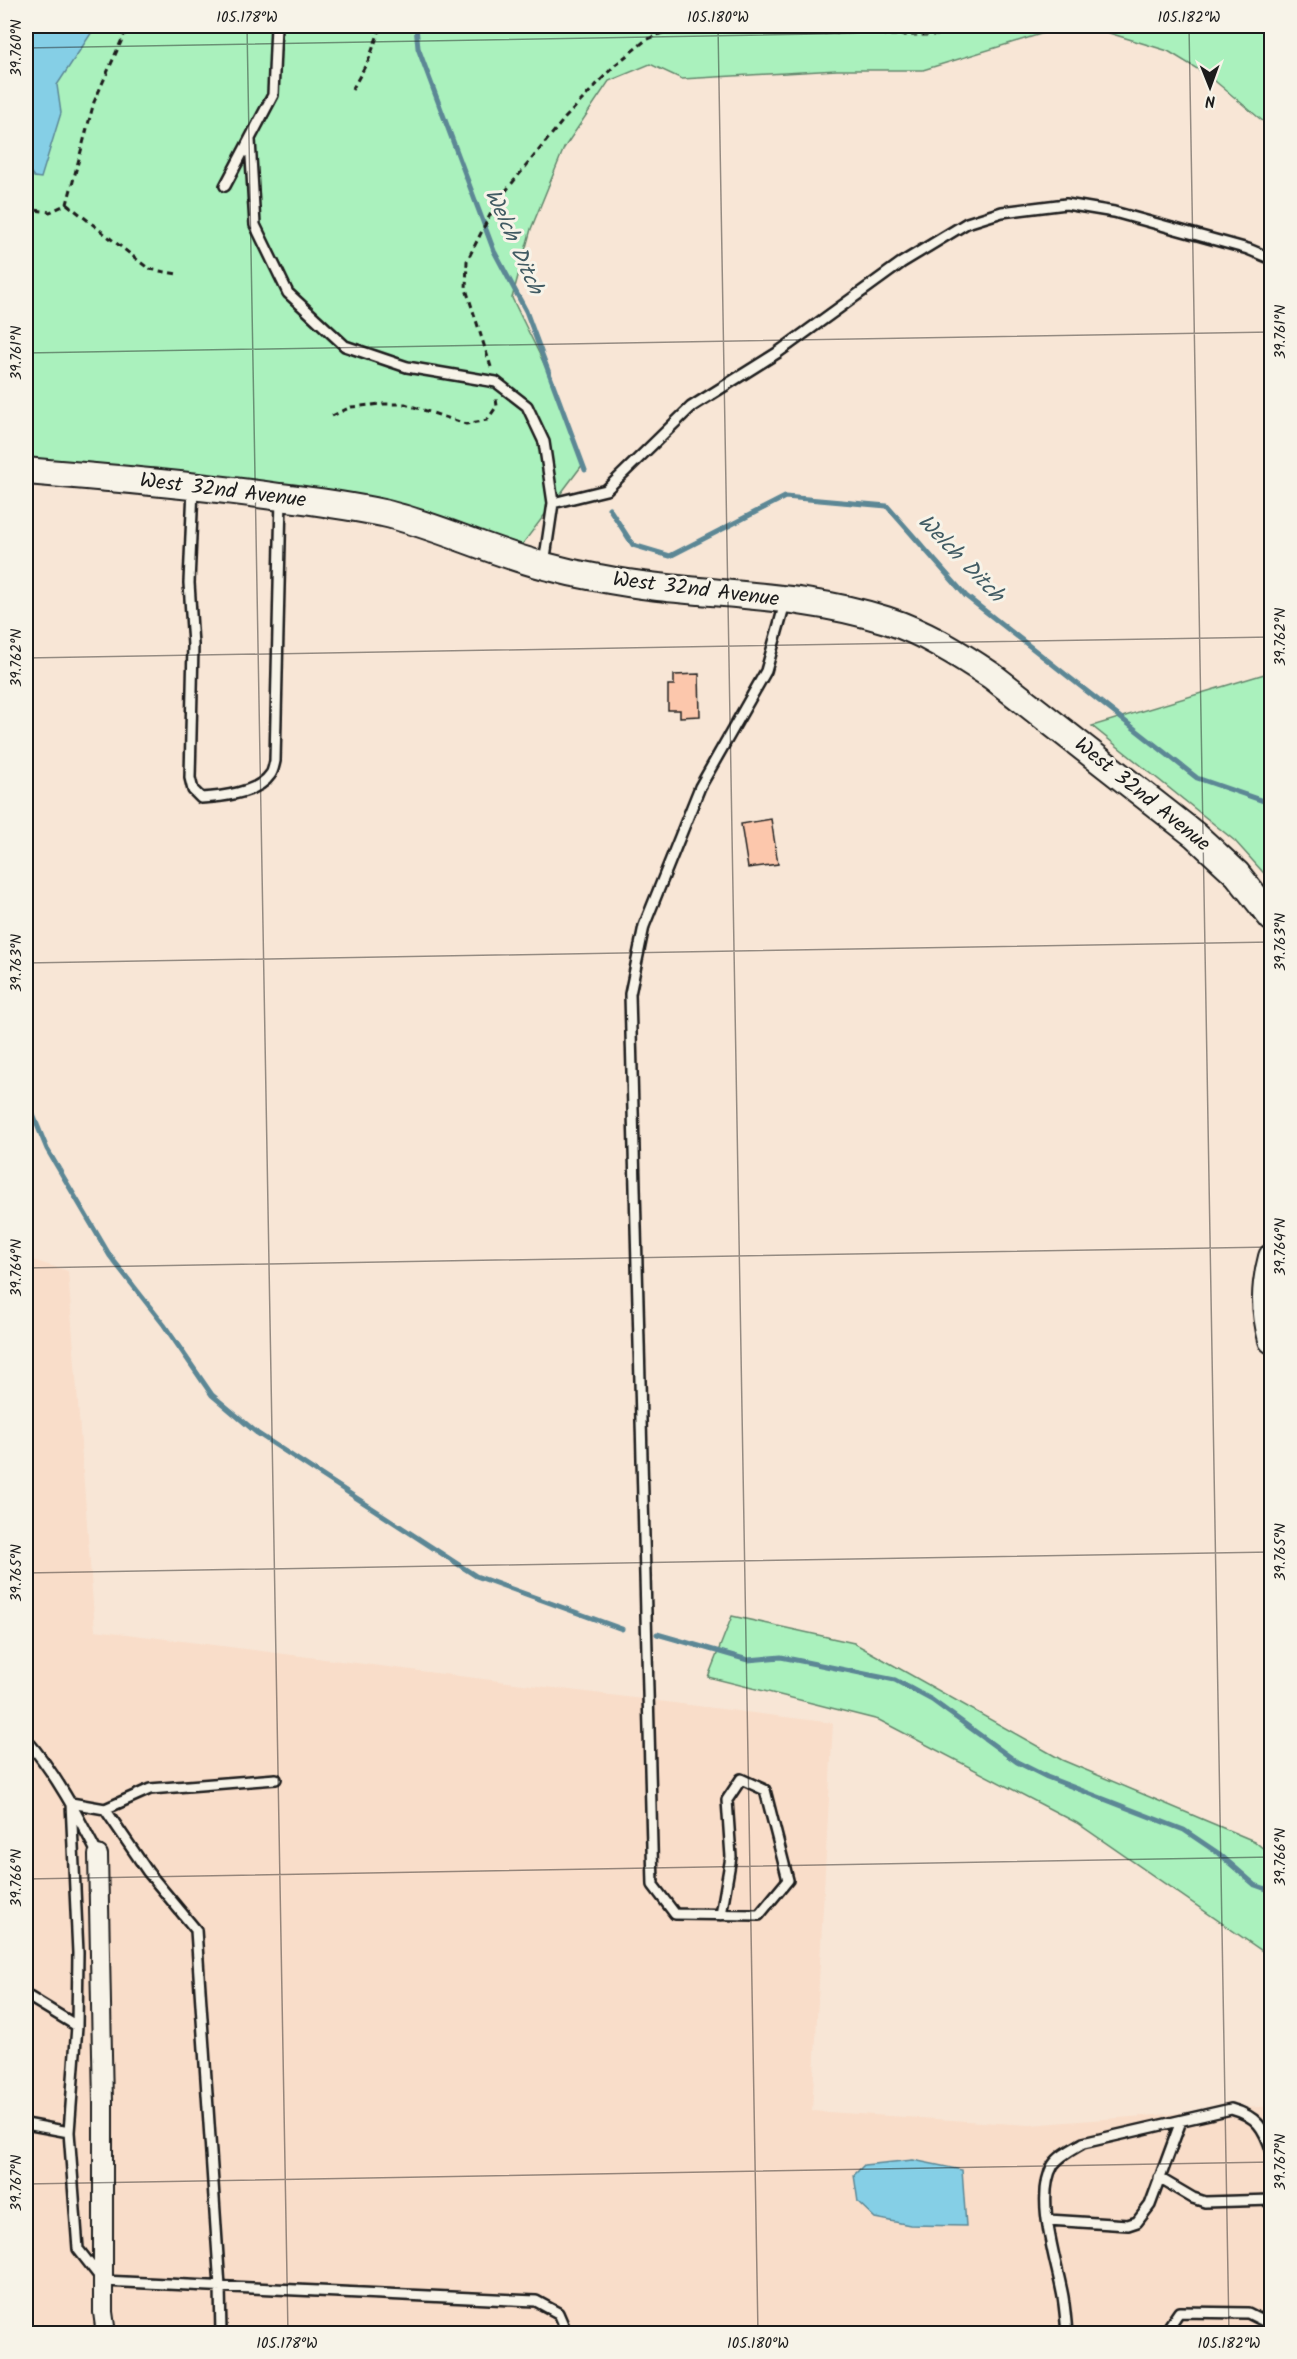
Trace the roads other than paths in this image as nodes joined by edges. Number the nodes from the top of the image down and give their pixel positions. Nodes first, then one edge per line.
1 (276, 26) edge
2 (250, 140) junction
3 (225, 186) dead end
4 (1272, 259) edge
5 (26, 471) edge
6 (193, 486) junction
7 (281, 497) junction
8 (553, 503) junction
9 (544, 566) junction
10 (786, 600) junction
11 (1272, 918) edge
12 (1272, 1257) edge
13 (1272, 1340) edge
14 (26, 1739) edge
15 (276, 1779) dead end
16 (71, 1803) junction
17 (105, 1809) junction
18 (98, 1855) joint
19 (721, 1915) junction
20 (26, 1995) edge
21 (77, 2026) junction
22 (1181, 2121) junction
23 (26, 2124) edge
24 (69, 2132) junction
25 (1272, 2152) edge
26 (1160, 2178) junction
27 (1272, 2200) edge
28 (1048, 2220) junction
29 (103, 2281) junction
30 (220, 2287) junction
31 (1272, 2325) edge
32 (106, 2334) edge
33 (221, 2334) edge
34 (567, 2334) edge
35 (1067, 2334) edge
36 (1164, 2334) edge

1 - 2 lane
2 - 3 lane
2 - 8 lane
4 - 8 lane
5 - 6 street, West 32nd Avenue
6 - 7 street, West 32nd Avenue
6 - 7 lane
7 - 9 street, West 32nd Avenue
8 - 9 lane
9 - 10 street, West 32nd Avenue
10 - 11 street, West 32nd Avenue
10 - 19 lane
12 - 13 street
14 - 16 lane
15 - 17 lane
16 - 17 lane
16 - 18 lane
16 - 21 lane
17 - 30 lane
18 - 29 street
19 - 19 lane
20 - 21 lane
21 - 24 lane
22 - 25 lane
22 - 26 lane
22 - 28 lane
23 - 24 lane
24 - 29 lane
26 - 27 lane
26 - 28 lane
28 - 35 lane
29 - 30 lane
29 - 32 street
30 - 33 lane
30 - 34 lane
31 - 36 lane

